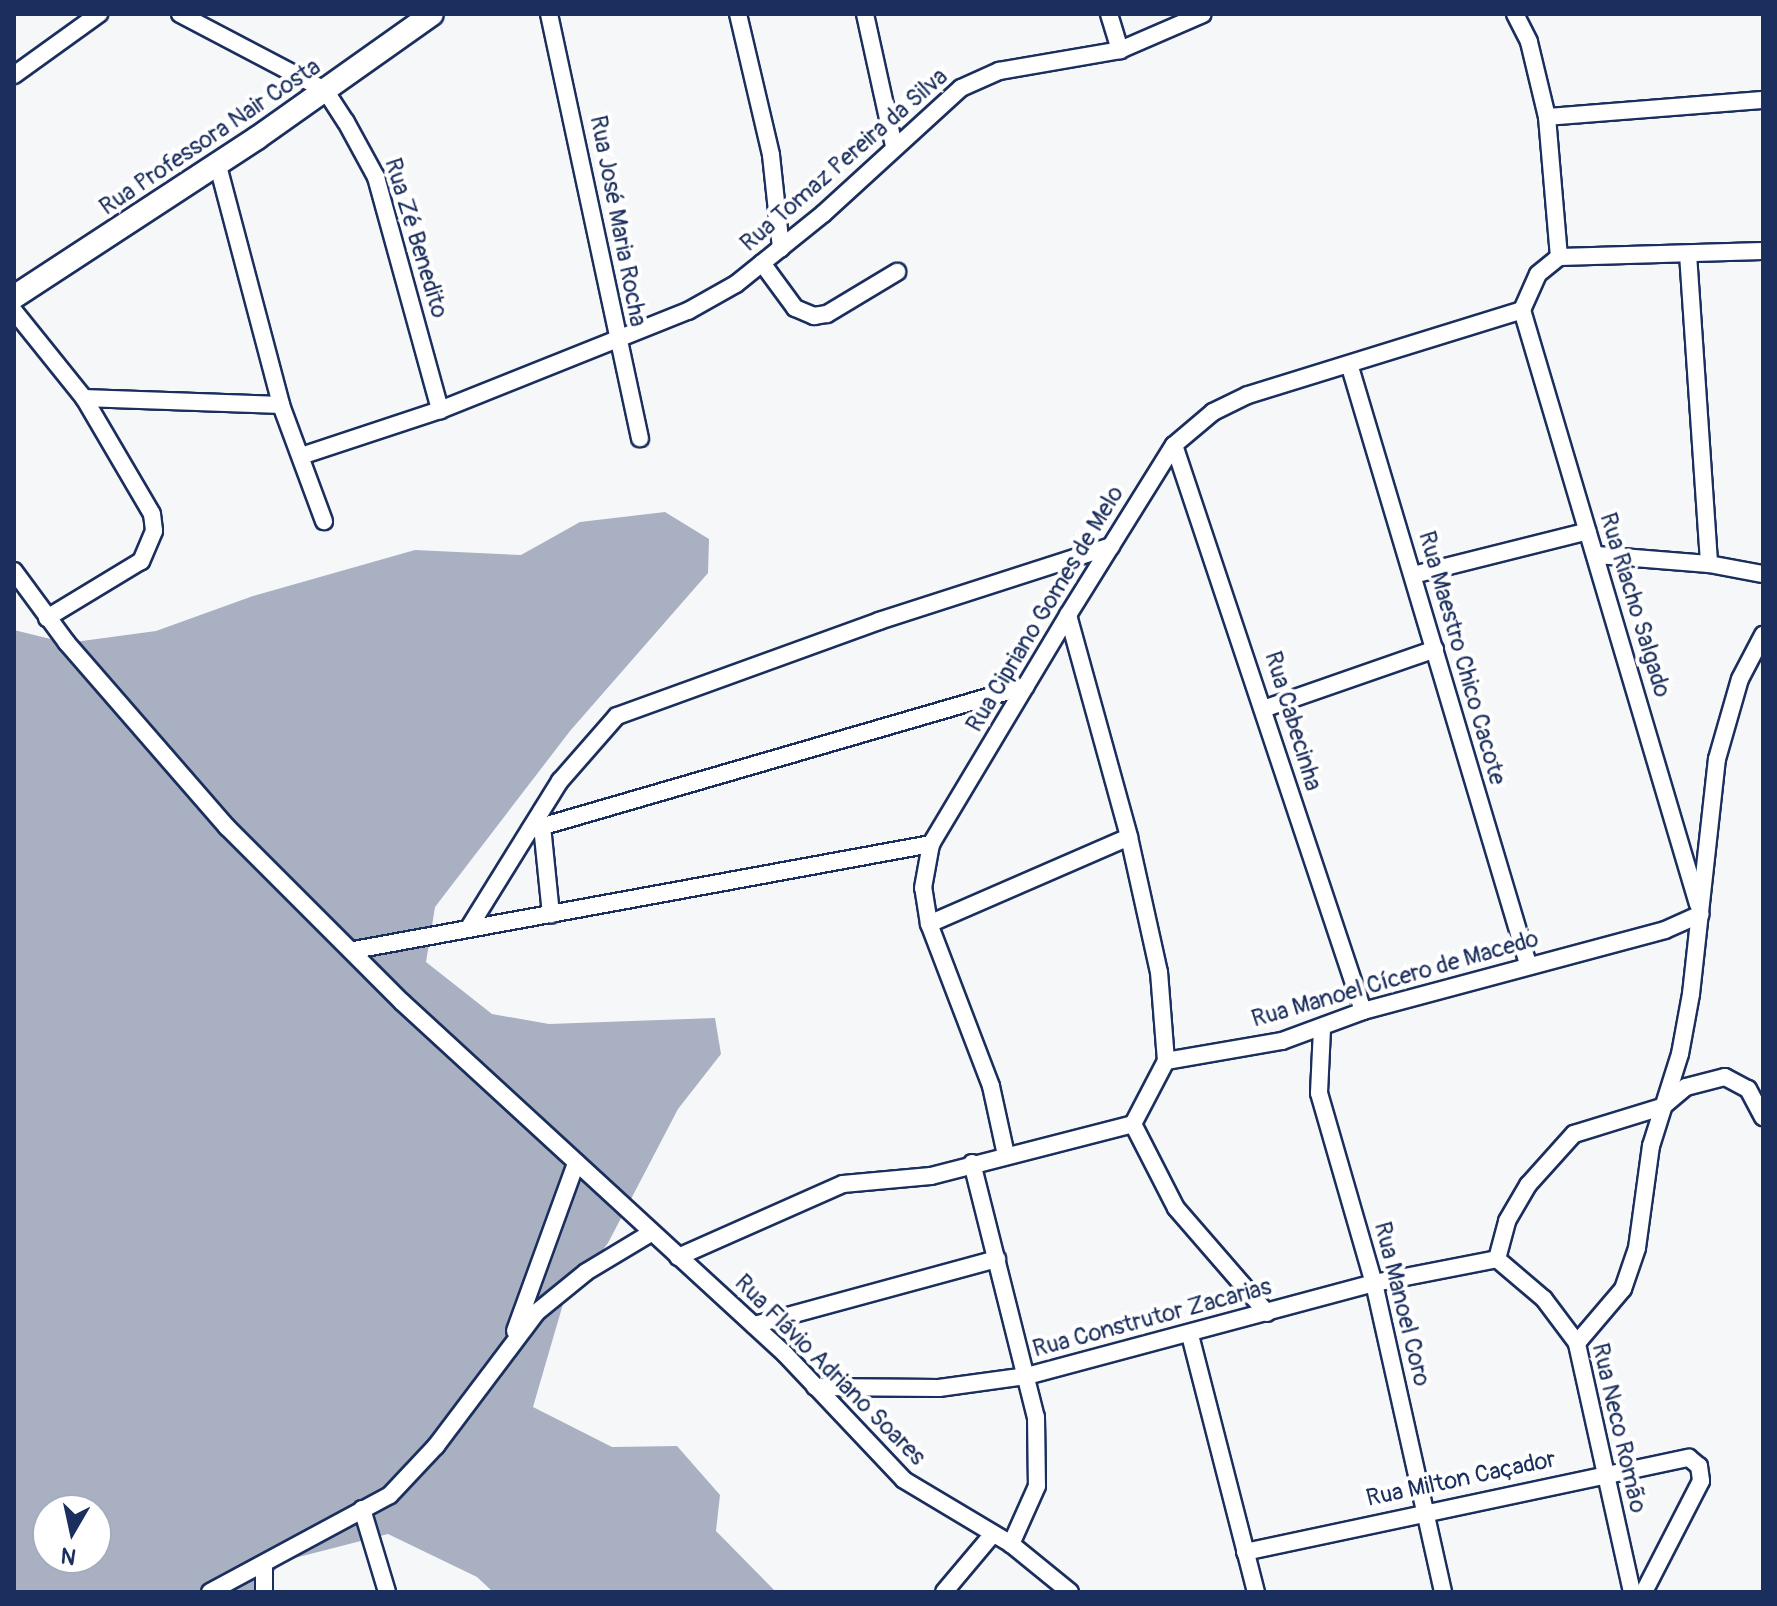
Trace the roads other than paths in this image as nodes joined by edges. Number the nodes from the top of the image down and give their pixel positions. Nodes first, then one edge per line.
1 (99, 14) edge
2 (180, 14) edge
3 (432, 14) edge
4 (549, 14) edge
5 (738, 14) edge
6 (865, 14) edge
7 (1109, 14) edge
8 (1203, 14) edge
9 (1515, 14) edge
10 (1120, 50) junction
11 (14, 75) edge
12 (325, 90) junction
13 (1763, 100) edge
14 (1547, 117) junction
15 (894, 146) junction
16 (217, 162) junction
17 (781, 248) junction
18 (1763, 251) edge
19 (1688, 254) junction
20 (1559, 257) junction
21 (762, 263) junction
22 (897, 272) dead end
23 (14, 297) edge
24 (1522, 310) junction
25 (14, 311) edge
26 (616, 342) junction
27 (1350, 367) junction
28 (84, 398) junction
29 (281, 405) junction
30 (440, 410) junction
31 (640, 438) dead end
32 (1174, 445) junction
33 (301, 456) junction
34 (324, 521) dead end
35 (1588, 531) junction
36 (1111, 546) junction
37 (1597, 555) junction
38 (1709, 564) junction
39 (14, 571) edge
40 (1763, 574) edge
41 (1413, 575) junction
42 (1068, 615) junction
43 (47, 618) junction
44 (1763, 635) edge
45 (1435, 649) junction
46 (1026, 686) junction
47 (1266, 708) junction
48 (536, 828) junction
49 (1129, 837) junction
50 (931, 844) junction
51 (1701, 914) junction
52 (551, 915) junction
53 (929, 924) junction
54 (470, 926) junction
55 (354, 950) junction
56 (1528, 964) junction
57 (1363, 1011) junction
58 (1322, 1029) junction
59 (1166, 1061) junction
60 (1662, 1107) junction
61 (1763, 1117) edge
62 (1133, 1124) junction
63 (1006, 1155) junction
64 (576, 1163) junction
65 (972, 1163) junction
66 (649, 1234) junction
67 (678, 1257) junction
68 (997, 1259) junction
69 (1497, 1259) junction
70 (1374, 1283) junction
71 (1267, 1313) junction
72 (754, 1325) junction
73 (1190, 1335) junction
74 (513, 1339) junction
75 (1577, 1343) junction
76 (1027, 1376) junction
77 (815, 1387) junction
78 (1603, 1473) junction
79 (362, 1509) junction
80 (1428, 1511) junction
81 (992, 1535) junction
82 (1011, 1544) junction
83 (1245, 1552) junction
84 (264, 1565) junction
85 (210, 1592) edge
86 (264, 1592) edge
87 (387, 1592) edge
88 (944, 1592) edge
89 (1070, 1592) edge
90 (1256, 1592) edge
91 (1443, 1592) edge
92 (1632, 1592) edge
93 (1644, 1592) edge

1 - 11 street
2 - 12 street
3 - 12 main road, Rua Professora Nair Costa
4 - 26 street, Rua José Maria Rocha
5 - 17 street
6 - 15 street
7 - 10 street
8 - 10 street, Rua Tomaz Pereira da Silva
9 - 14 street
10 - 15 street, Rua Tomaz Pereira da Silva
12 - 16 main road, Rua Professora Nair Costa
12 - 30 street, Rua Zé Benedito
13 - 14 street
14 - 20 street
15 - 17 street, Rua Tomaz Pereira da Silva
16 - 23 main road, Rua Professora Nair Costa
16 - 29 street
17 - 21 street, Rua Tomaz Pereira da Silva
18 - 19 street
19 - 20 street
19 - 38 street
20 - 24 street
21 - 22 street
21 - 26 street, Rua Tomaz Pereira da Silva
24 - 27 street, Rua Cipriano Gomes de Melo
24 - 35 street, Rua Riacho Salgado
25 - 28 street
26 - 30 street, Rua Tomaz Pereira da Silva
26 - 31 street, Rua José Maria Rocha
27 - 32 street, Rua Cipriano Gomes de Melo
27 - 41 street, Rua Maestro Chico Cacote
28 - 29 street
28 - 43 street
29 - 33 street
30 - 33 street, Rua Tomaz Pereira da Silva
32 - 36 street, Rua Cipriano Gomes de Melo
32 - 47 street, Rua Cabecinha
33 - 34 street
35 - 37 street, Rua Riacho Salgado
35 - 41 street
36 - 42 street, Rua Cipriano Gomes de Melo
36 - 48 street
37 - 38 street
37 - 51 street, Rua Riacho Salgado
38 - 40 street
39 - 43 street, Rua Flávio Adriano Soares
41 - 45 street, Rua Maestro Chico Cacote
42 - 46 street, Rua Cipriano Gomes de Melo
42 - 49 street
43 - 55 street, Rua Flávio Adriano Soares
44 - 51 street
45 - 47 street
45 - 56 street, Rua Maestro Chico Cacote
46 - 48 street
46 - 50 street, Rua Cipriano Gomes de Melo
47 - 57 street, Rua Cabecinha
48 - 52 street
48 - 54 street
49 - 53 street
49 - 59 street
50 - 52 street
50 - 53 street, Rua Cipriano Gomes de Melo
51 - 56 street, Rua Manoel Cícero de Macedo
51 - 60 street
52 - 54 street
53 - 63 street, Rua Cipriano Gomes de Melo
54 - 55 street
55 - 64 street, Rua Flávio Adriano Soares
56 - 57 street, Rua Manoel Cícero de Macedo
57 - 58 street, Rua Manoel Cícero de Macedo
58 - 59 street, Rua Manoel Cícero de Macedo
58 - 70 street, Rua Manoel Coro
59 - 62 street
60 - 61 street
60 - 69 street
60 - 75 street
62 - 63 street
62 - 71 street
63 - 65 street
64 - 66 street, Rua Flávio Adriano Soares
64 - 74 street
65 - 67 street
65 - 68 street
66 - 67 street, Rua Flávio Adriano Soares
66 - 74 street
67 - 72 street, Rua Flávio Adriano Soares
68 - 72 street
68 - 76 street
69 - 70 street, Rua Construtor Zacarias
69 - 75 street, Rua Neco Romão
70 - 71 street, Rua Construtor Zacarias
70 - 80 street, Rua Manoel Coro
71 - 73 street, Rua Construtor Zacarias
72 - 77 street, Rua Flávio Adriano Soares
73 - 76 street, Rua Construtor Zacarias
73 - 83 street
74 - 79 street
75 - 78 street, Rua Neco Romão
76 - 77 street, Rua Construtor Zacarias
76 - 82 street
77 - 81 street, Rua Flávio Adriano Soares
78 - 80 street, Rua Milton Caçador
78 - 92 street, Rua Neco Romão
78 - 93 street, Rua Milton Caçador
79 - 84 street
79 - 87 street
80 - 83 street, Rua Milton Caçador
80 - 91 street, Rua Manoel Coro
81 - 82 street, Rua Flávio Adriano Soares
81 - 88 street
82 - 89 street, Rua Flávio Adriano Soares
83 - 90 street
84 - 85 street
84 - 86 street

